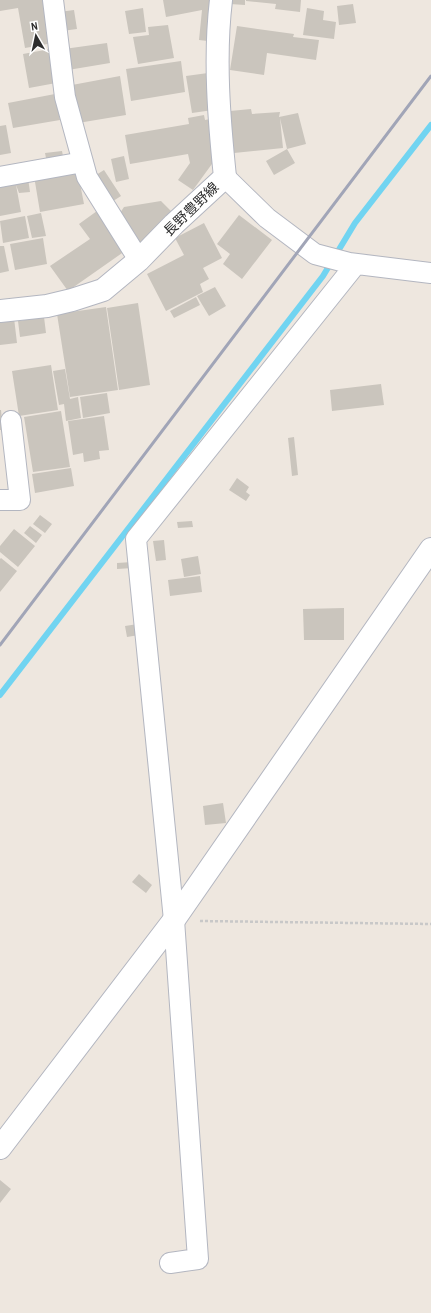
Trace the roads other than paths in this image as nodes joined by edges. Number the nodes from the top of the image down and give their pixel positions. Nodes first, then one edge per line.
1 (52, 0) edge
2 (221, 0) edge
3 (83, 162) junction
4 (0, 177) edge
5 (225, 177) junction
6 (139, 260) junction
7 (353, 264) junction
8 (431, 273) edge
9 (0, 312) edge
10 (11, 421) dead end
11 (0, 500) edge
12 (431, 549) edge
13 (174, 920) junction
14 (0, 1148) edge
15 (170, 1263) dead end

1 - 3 street
2 - 5 street, 長野豊野線
3 - 4 street
3 - 6 street
5 - 6 street, 長野豊野線
5 - 7 street
6 - 9 street, 長野豊野線
7 - 8 street
7 - 13 street
10 - 11 street
12 - 13 street
13 - 14 street
13 - 15 street

